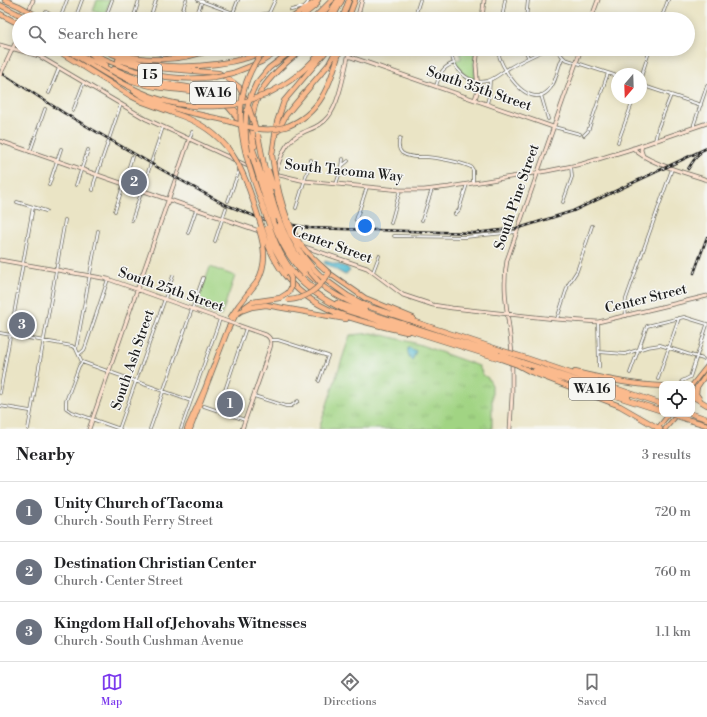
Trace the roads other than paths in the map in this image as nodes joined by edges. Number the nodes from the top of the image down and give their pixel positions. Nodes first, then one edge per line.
1 (5, 0) edge
2 (33, 0) edge
3 (67, 0) edge
4 (82, 0) edge
5 (112, 0) edge
6 (139, 0) edge
7 (156, 0) edge
8 (186, 0) edge
9 (198, 0) edge
10 (238, 0) edge
11 (274, 0) edge
12 (309, 0) edge
13 (320, 0) edge
14 (332, 0) edge
15 (338, 0) edge
16 (342, 0) edge
17 (349, 0) edge
18 (355, 0) edge
19 (362, 0) edge
20 (420, 0) edge
21 (484, 0) edge
22 (505, 0) edge
23 (528, 0) edge
24 (598, 0) edge
25 (668, 0) edge
26 (203, 1) edge
27 (0, 5) edge
28 (290, 10) dead end
29 (14, 12) edge
30 (29, 12) edge
31 (30, 12) edge
32 (63, 12) edge
33 (78, 12) edge
34 (108, 12) edge
35 (135, 12) edge
36 (152, 12) edge
37 (182, 12) edge
38 (199, 12) edge
39 (230, 12) edge
40 (233, 12) edge
41 (270, 12) edge
42 (301, 12) edge
43 (307, 12) edge
44 (320, 12) edge
45 (323, 12) edge
46 (330, 12) edge
47 (336, 12) edge
48 (345, 12) edge
49 (351, 12) edge
50 (359, 12) edge
51 (416, 12) edge
52 (483, 12) edge
53 (503, 12) edge
54 (527, 12) edge
55 (594, 12) edge
56 (664, 12) edge
57 (0, 14) edge
58 (12, 20) edge
59 (0, 45) edge
60 (12, 48) edge
61 (12, 50) edge
62 (39, 56) edge
63 (66, 56) edge
64 (78, 56) edge
65 (84, 56) edge
66 (94, 56) edge
67 (97, 56) edge
68 (111, 56) edge
69 (115, 56) edge
70 (132, 56) edge
71 (189, 56) edge
72 (249, 56) edge
73 (260, 56) edge
74 (271, 56) edge
75 (285, 56) edge
76 (295, 56) edge
77 (317, 56) edge
78 (322, 56) edge
79 (333, 56) edge
80 (338, 56) edge
81 (348, 56) joint
82 (452, 56) edge
83 (477, 56) edge
84 (499, 56) edge
85 (578, 56) edge
86 (648, 56) edge
87 (528, 57) edge
88 (563, 57) joint
89 (576, 62) junction
90 (454, 63) junction
91 (59, 67) junction
92 (644, 68) edge
93 (506, 70) junction
94 (608, 73) junction
95 (611, 74) edge
96 (0, 75) edge
97 (490, 80) junction
98 (478, 81) junction
99 (84, 82) junction
100 (123, 82) junction
101 (436, 86) junction
102 (647, 86) edge
103 (707, 86) edge
104 (49, 93) dead end
105 (671, 94) junction
106 (541, 95) junction
107 (476, 99) junction
108 (487, 103) junction
109 (121, 104) junction
110 (632, 104) edge
111 (701, 105) junction
112 (45, 109) dead end
113 (74, 111) dead end
114 (548, 119) dead end
115 (707, 123) edge
116 (553, 126) junction
117 (163, 127) junction
118 (694, 127) junction
119 (192, 132) dead end
120 (580, 134) dead end
121 (258, 135) junction
122 (275, 135) junction
123 (584, 135) dead end
124 (400, 138) dead end
125 (189, 140) junction
126 (0, 141) edge
127 (655, 141) junction
128 (618, 142) dead end
129 (642, 145) junction
130 (633, 148) junction
131 (61, 149) dead end
132 (88, 150) dead end
133 (30, 152) junction
134 (272, 155) junction
135 (643, 156) junction
136 (132, 157) dead end
137 (343, 159) dead end
138 (311, 160) dead end
139 (57, 161) junction
140 (348, 161) dead end
141 (241, 164) junction
142 (258, 164) junction
143 (571, 166) junction
144 (342, 167) junction
145 (673, 168) junction
146 (81, 169) junction
147 (538, 173) junction
148 (275, 174) junction
149 (97, 175) junction
150 (305, 180) junction
151 (707, 180) edge
152 (473, 183) junction
153 (123, 184) junction
154 (336, 184) junction
155 (467, 184) junction
156 (49, 185) dead end
157 (76, 185) dead end
158 (367, 187) junction
159 (432, 189) junction
160 (93, 190) dead end
161 (142, 190) junction
162 (400, 190) junction
163 (259, 197) junction
164 (168, 200) junction
165 (253, 200) junction
166 (278, 200) junction
167 (228, 201) dead end
168 (17, 202) dead end
169 (563, 202) dead end
170 (33, 207) junction
171 (226, 208) dead end
172 (296, 208) dead end
173 (196, 209) junction
174 (115, 210) dead end
175 (46, 211) dead end
176 (456, 214) dead end
177 (223, 218) junction
178 (65, 220) dead end
179 (132, 220) dead end
180 (356, 220) dead end
181 (422, 220) dead end
182 (391, 223) dead end
183 (592, 226) dead end
184 (98, 231) dead end
185 (517, 232) junction
186 (188, 233) dead end
187 (394, 236) dead end
188 (215, 241) dead end
189 (379, 256) dead end
190 (0, 260) edge
191 (23, 264) junction
192 (56, 270) junction
193 (373, 272) junction
194 (305, 273) junction
195 (329, 273) junction
196 (296, 274) junction
197 (90, 276) junction
198 (173, 276) dead end
199 (203, 278) dead end
200 (108, 279) junction
201 (322, 281) junction
202 (137, 289) junction
203 (707, 296) edge
204 (165, 299) junction
205 (249, 305) junction
206 (192, 309) junction
207 (388, 313) junction
208 (507, 314) junction
209 (235, 315) junction
210 (626, 316) junction
211 (385, 318) junction
212 (679, 318) junction
213 (557, 319) junction
214 (221, 320) junction
215 (598, 322) junction
216 (707, 324) edge
217 (426, 325) junction
218 (388, 327) junction
219 (246, 328) junction
220 (228, 329) junction
221 (0, 333) edge
222 (10, 335) junction
223 (426, 336) junction
224 (271, 340) junction
225 (43, 341) junction
226 (669, 347) junction
227 (76, 349) junction
228 (639, 349) junction
229 (599, 352) junction
230 (79, 354) junction
231 (501, 355) junction
232 (696, 357) junction
233 (703, 359) dead end
234 (82, 362) junction
235 (524, 364) junction
236 (707, 366) edge
237 (600, 367) dead end
238 (555, 368) junction
239 (108, 372) junction
240 (630, 373) dead end
241 (707, 373) edge
242 (658, 379) dead end
243 (136, 381) junction
244 (319, 381) dead end
245 (682, 381) dead end
246 (695, 381) edge
247 (659, 386) edge
248 (697, 387) junction
249 (205, 389) junction
250 (695, 390) edge
251 (163, 391) junction
252 (0, 393) edge
253 (254, 396) junction
254 (695, 397) edge
255 (191, 401) junction
256 (298, 401) dead end
257 (701, 401) junction
258 (707, 405) edge
259 (0, 406) edge
260 (204, 406) dead end
261 (659, 407) edge
262 (659, 407) edge
263 (218, 411) junction
264 (31, 412) junction
265 (695, 415) edge
266 (668, 417) edge
267 (675, 417) edge
268 (680, 417) edge
269 (682, 417) edge
270 (92, 419) junction
271 (686, 419) junction
272 (707, 419) edge
273 (245, 420) junction
274 (707, 426) edge
275 (28, 429) edge
276 (88, 429) edge
277 (120, 429) edge
278 (150, 429) edge
279 (181, 429) edge
280 (187, 429) edge
281 (190, 429) edge
282 (242, 429) edge
283 (510, 429) edge
284 (659, 429) edge
285 (666, 429) edge

1 - 31 highway, bridge
2 - 30 main road
3 - 32 street
4 - 33 street
5 - 34 street
6 - 35 street
7 - 36 street
8 - 37 street
9 - 26 street
10 - 40 street
11 - 41 street
12 - 28 street
13 - 42 highway
13 - 43 highway
14 - 44 highway
14 - 45 highway
15 - 46 highway
16 - 47 highway
17 - 48 highway
18 - 49 highway
19 - 50 main road
20 - 51 street
21 - 52 main road
22 - 53 street
23 - 54 street
24 - 55 main road
25 - 56 street
26 - 38 street
26 - 39 street
27 - 29 highway, bridge
57 - 58 highway
59 - 60 main road, South Tacoma Way
61 - 96 main road, bridge
62 - 91 main road, South Tacoma Way
63 - 165 highway, bridge
64 - 100 highway, I 5
65 - 194 highway, bridge
66 - 142 highway, WA 16
67 - 74 highway, I 5, bridge
68 - 121 highway, bridge
69 - 72 highway
70 - 71 highway
73 - 163 highway, WA 16, bridge
75 - 196 highway, bridge
76 - 142 highway
77 - 100 highway, I 5, bridge
78 - 122 highway, WA 16
79 - 122 highway
80 - 100 highway, bridge
81 - 101 main road, South 35th Street
81 - 148 main road
82 - 90 street
83 - 98 main road
84 - 93 street
85 - 89 main road, South Pine Street
86 - 92 street
87 - 93 street
88 - 89 street
88 - 106 street
89 - 94 street
89 - 116 main road, South Pine Street
90 - 98 street
90 - 101 street
91 - 99 main road, South Tacoma Way
91 - 104 street
93 - 97 street
93 - 106 street
94 - 95 street
94 - 123 street
97 - 98 street
97 - 108 street
98 - 107 main road
99 - 109 main road, South Tacoma Way
99 - 113 street
101 - 107 main road, South 35th Street
102 - 105 street
103 - 111 street
105 - 111 street
105 - 127 street
106 - 114 street
107 - 108 main road, South 35th Street
108 - 116 main road, South 35th Street
109 - 117 main road, South Tacoma Way
109 - 149 street
110 - 128 street
111 - 118 street
112 - 133 street
115 - 118 main road, South Tacoma Way
116 - 120 street, South 35th Street
116 - 147 main road, South Pine Street
117 - 125 main road, South Tacoma Way
117 - 161 street
118 - 127 main road, South Tacoma Way
119 - 125 street
121 - 166 highway, bridge
121 - 201 highway, bridge
122 - 134 highway, WA 16
124 - 152 street
125 - 141 main road, South Tacoma Way
125 - 164 main road
126 - 133 main road, Center Street
127 - 129 main road, South Tacoma Way
129 - 130 main road, South Tacoma Way
129 - 135 main road
130 - 135 main road
130 - 143 main road, South Tacoma Way
131 - 139 street
132 - 146 street
133 - 139 main road, Center Street
134 - 166 highway, WA 16, bridge
134 - 195 highway, bridge
135 - 145 main road
136 - 153 street
137 - 144 street
138 - 150 street
139 - 146 main road, Center Street
139 - 156 street
140 - 144 street
141 - 148 main road, South Tacoma Way
141 - 167 street
142 - 194 highway, bridge
143 - 147 main road, South Tacoma Way
143 - 169 street
144 - 154 street
145 - 151 main road
145 - 210 street
146 - 149 main road, Center Street
146 - 157 street
147 - 152 main road, South Tacoma Way
147 - 185 main road, South Pine Street
148 - 150 main road, South Tacoma Way
149 - 153 main road, Center Street
149 - 160 street
150 - 154 main road, South Tacoma Way
150 - 172 street
152 - 155 main road, South Tacoma Way
153 - 161 main road, Center Street
153 - 174 street
154 - 158 main road, South Tacoma Way
155 - 159 main road, South Tacoma Way
155 - 176 street
158 - 162 main road, South Tacoma Way
158 - 180 street
159 - 162 main road, South Tacoma Way
159 - 181 street
161 - 164 main road, Center Street
161 - 179 street
162 - 182 street
163 - 196 highway, WA 16, bridge
163 - 205 highway, bridge
164 - 173 main road, Center Street
164 - 202 main road
165 - 218 highway, bridge
165 - 220 highway, bridge
166 - 201 highway, WA 16, bridge
168 - 170 street
170 - 175 street
170 - 191 street
171 - 177 street
173 - 177 main road, Center Street
173 - 186 street
177 - 188 street
177 - 193 main road, Center Street
178 - 192 street
183 - 213 street
184 - 197 street
185 - 187 street
185 - 208 main road, South Pine Street
189 - 193 street
190 - 191 main road, South 25th Street
191 - 192 main road, South 25th Street
191 - 222 street
192 - 197 main road, South 25th Street
192 - 225 street
193 - 208 main road, Center Street
194 - 207 highway
194 - 211 highway
195 - 201 highway, bridge
195 - 217 highway
196 - 211 highway
196 - 223 highway, WA 16
197 - 200 main road, South 25th Street
197 - 227 street
198 - 204 street, South Ash Street
199 - 206 street
200 - 202 main road, South 25th Street
200 - 230 street
201 - 205 highway, bridge
201 - 207 highway, WA 16
202 - 204 main road, South 25th Street
202 - 239 main road
203 - 210 main road, Center Street
204 - 206 main road, South 25th Street
204 - 243 street, South Ash Street
205 - 209 highway
206 - 214 main road, South 25th Street
206 - 251 street
207 - 217 highway, WA 16
208 - 213 main road, Center Street
208 - 283 main road, South Pine Street
209 - 218 highway
209 - 220 highway
210 - 215 main road, Center Street
211 - 231 highway
212 - 216 street
212 - 226 street
212 - 228 street
213 - 215 main road, Center Street
214 - 219 main road, South 25th Street, bridge
214 - 255 street
215 - 229 street
216 - 232 street
217 - 231 highway, WA 16
218 - 223 highway
219 - 224 main road, South 25th Street
219 - 263 street
220 - 249 highway
221 - 222 street
222 - 225 street
222 - 252 street
223 - 231 highway, WA 16
224 - 244 street, South 25th Street
224 - 253 main road
225 - 227 street
225 - 264 street
226 - 228 street
226 - 232 street
226 - 242 street
227 - 230 street
228 - 229 street
228 - 240 street
229 - 237 street
230 - 234 street
231 - 235 highway, bridge
231 - 235 highway, WA 16, bridge
232 - 233 street
232 - 245 street
234 - 239 street
234 - 270 street
235 - 238 highway, WA 16
235 - 261 highway
235 - 284 highway
236 - 246 main road
238 - 247 highway
238 - 262 highway, WA 16
239 - 243 street
239 - 270 main road
241 - 248 main road
243 - 251 street
243 - 277 street, South Ash Street
248 - 250 main road
248 - 257 highway
249 - 280 highway
249 - 281 highway
251 - 255 street
251 - 278 street
253 - 256 street
253 - 273 main road
254 - 257 highway
255 - 279 street
257 - 258 highway
259 - 264 street
260 - 263 street
263 - 273 street
264 - 275 street
265 - 272 highway
266 - 284 main road
267 - 285 main road
268 - 271 highway, bridge
269 - 271 highway, bridge
270 - 276 main road
270 - 277 street
271 - 274 highway
273 - 282 main road

